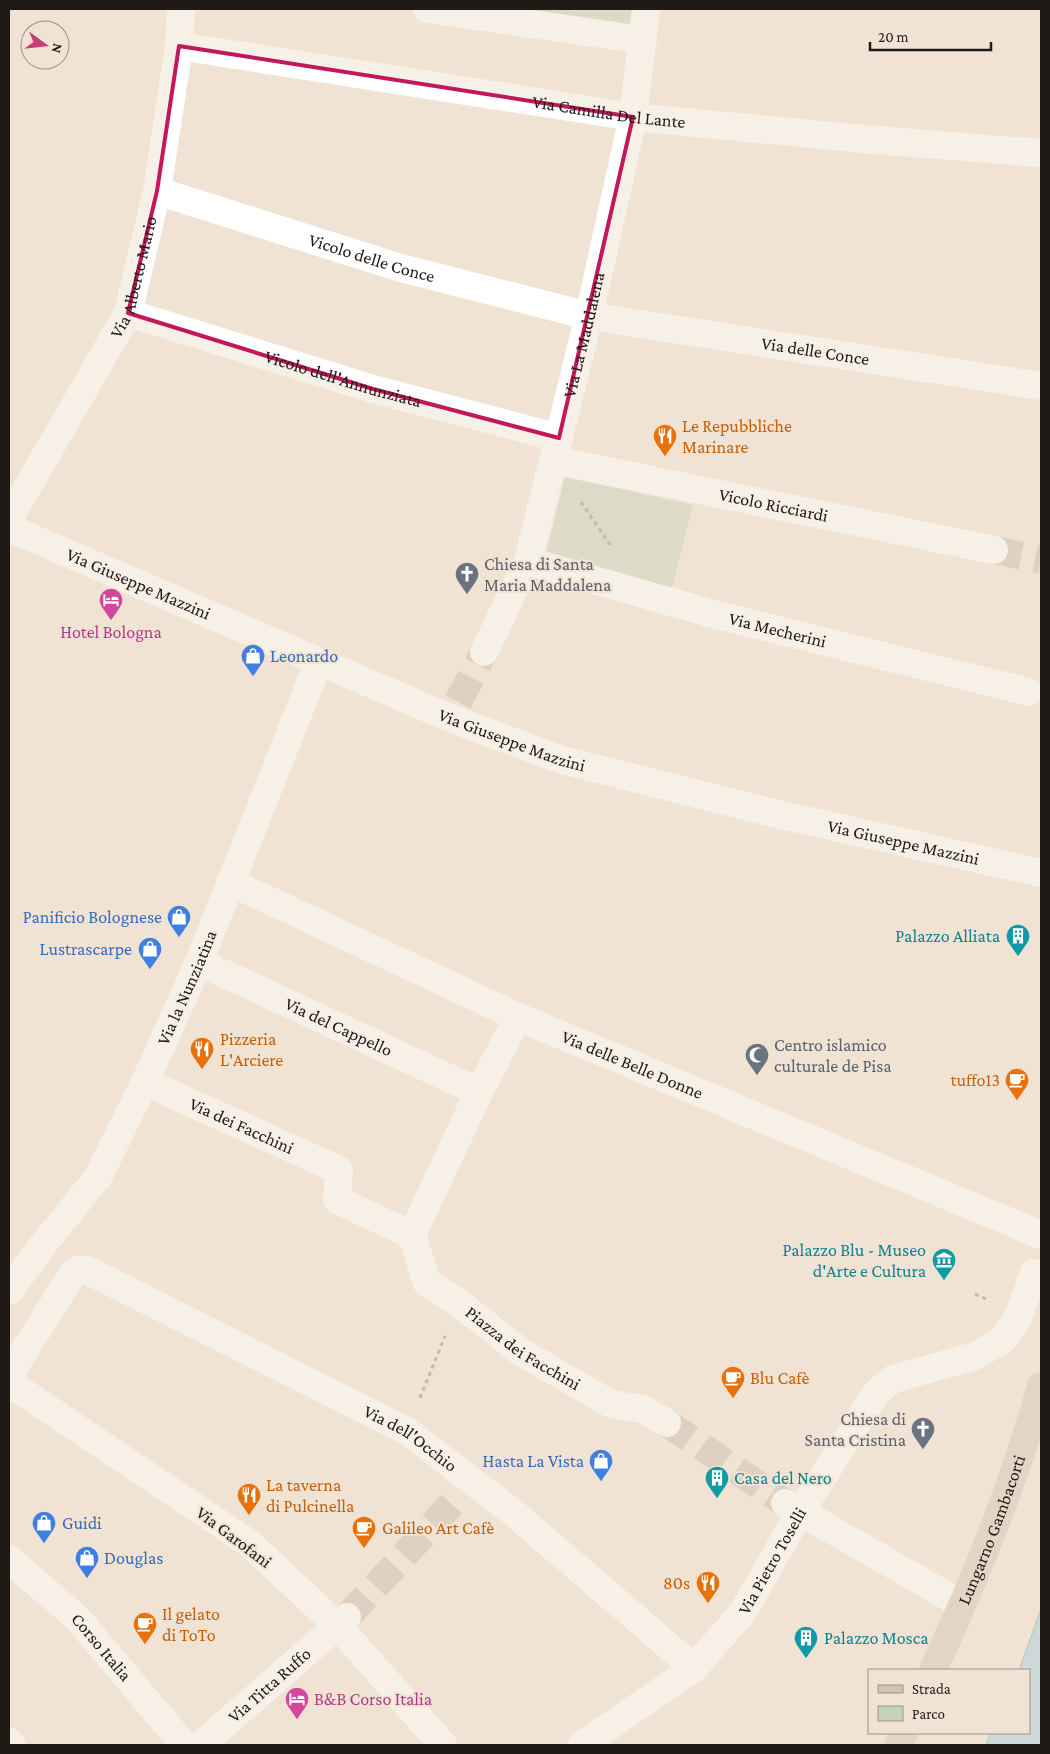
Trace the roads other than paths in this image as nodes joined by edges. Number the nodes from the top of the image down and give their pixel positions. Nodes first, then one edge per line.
1 (181, 9) edge
2 (427, 9) edge
3 (646, 9) edge
4 (643, 40) junction
5 (179, 46) junction
6 (633, 117) junction
7 (1041, 153) edge
8 (157, 191) junction
9 (128, 313) junction
10 (589, 316) junction
11 (1041, 386) edge
12 (556, 449) junction
13 (9, 519) edge
14 (9, 528) edge
15 (994, 550) tunnel mouth
16 (528, 561) junction
17 (484, 652) tunnel mouth
18 (319, 661) junction
19 (1029, 692) dead end
20 (1041, 873) edge
21 (230, 882) junction
22 (199, 962) junction
23 (518, 1017) junction
24 (145, 1082) junction
25 (479, 1092) junction
26 (1041, 1235) edge
27 (412, 1236) junction
28 (87, 1270) joint
29 (1041, 1275) edge
30 (9, 1291) edge
31 (1041, 1386) edge
32 (667, 1423) tunnel mouth
33 (793, 1507) junction
34 (9, 1559) edge
35 (963, 1605) junction
36 (342, 1621) junction
37 (694, 1668) junction
38 (933, 1669) edge
39 (9, 1742) edge
40 (12, 1745) edge
41 (184, 1745) edge
42 (202, 1745) edge
43 (443, 1745) edge
44 (582, 1745) edge

1 - 5 street, Via Alberto Mario
2 - 4 street
3 - 4 street, Via La Maddalena
4 - 6 street, Via La Maddalena
5 - 6 street, Via Camilla Del Lante
5 - 8 street, Via Alberto Mario
6 - 7 street, Via Camilla Del Lante
6 - 10 street, Via La Maddalena
8 - 9 street, Via Alberto Mario
8 - 10 street, Vicolo delle Conce
9 - 12 street, Vicolo dell'Annunziata
9 - 13 street, Via Alberto Mario
10 - 11 street, Via delle Conce
10 - 12 street, Via La Maddalena
12 - 15 street, Vicolo Ricciardi
12 - 16 street, Via La Maddalena
14 - 18 street, Via Giuseppe Mazzini
16 - 17 street, Via La Maddalena
16 - 19 street, Via Mecherini
18 - 20 street, Via Giuseppe Mazzini
18 - 21 street, Via la Nunziatina
21 - 22 street, Via la Nunziatina
21 - 23 street, Via delle Belle Donne
22 - 24 street, Via la Nunziatina
22 - 25 street, Via del Cappello
23 - 25 street
23 - 26 street, Via delle Belle Donne
24 - 27 street, Via dei Facchini
24 - 30 street, Via la Nunziatina
25 - 27 street
27 - 32 street, Piazza dei Facchini
28 - 36 street, Via Garofani
28 - 37 street, Via dell'Occhio
29 - 33 street, Via Pietro Toselli
31 - 35 street, Lungarno Gambacorti
33 - 35 street
33 - 37 street, Via Pietro Toselli
34 - 41 street, Corso Italia
35 - 38 street, Lungarno Gambacorti
36 - 42 street, Via Titta Ruffo
36 - 43 street, Via Garofani
37 - 44 street, Via Pietro Toselli
39 - 40 street

